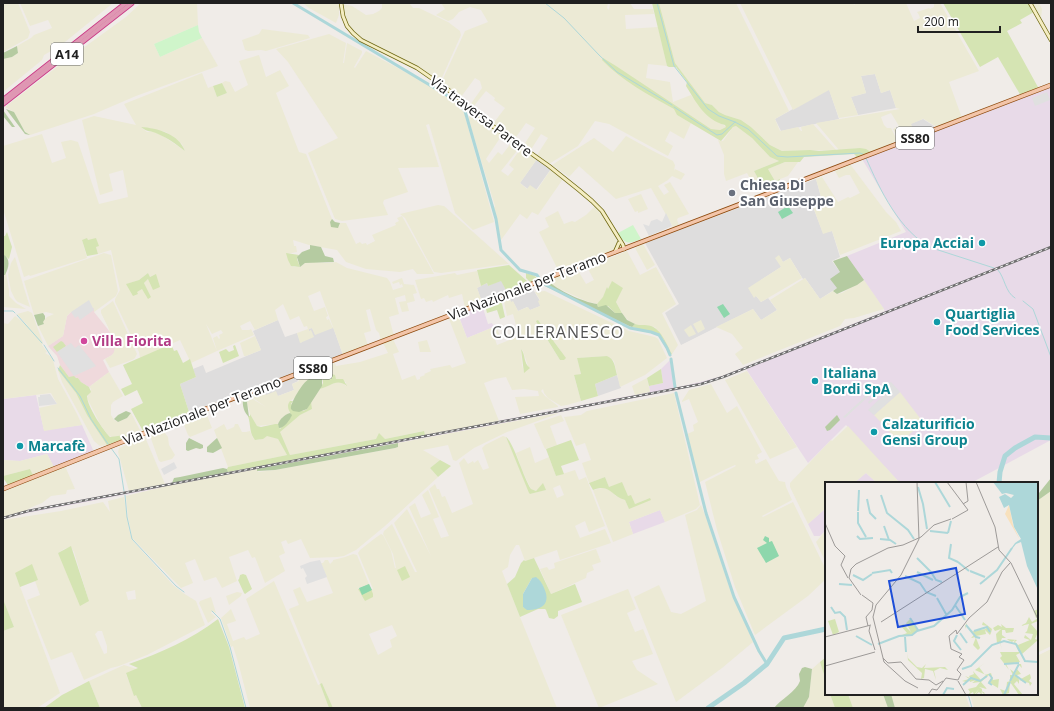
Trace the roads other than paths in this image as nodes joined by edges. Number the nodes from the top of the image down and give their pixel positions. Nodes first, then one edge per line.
1 (126, 3) edge
2 (132, 3) edge
3 (341, 3) edge
4 (1030, 3) edge
5 (1051, 40) edge
6 (1051, 86) edge
7 (3, 100) edge
8 (3, 104) edge
9 (619, 241) junction
10 (635, 245) junction
11 (624, 250) junction
12 (615, 253) junction
13 (3, 489) edge

1 - 7 highway, A14
2 - 8 highway, A14
3 - 9 street, Via traversa Parere
4 - 5 street
6 - 10 main road, Via Nazionale per Teramo / SS80
9 - 10 street
9 - 11 street, Via traversa Parere
9 - 12 street
10 - 11 main road, Via Nazionale per Teramo / SS80
11 - 12 main road, Via Nazionale per Teramo / SS80
12 - 13 main road, Via Nazionale per Teramo / SS80

